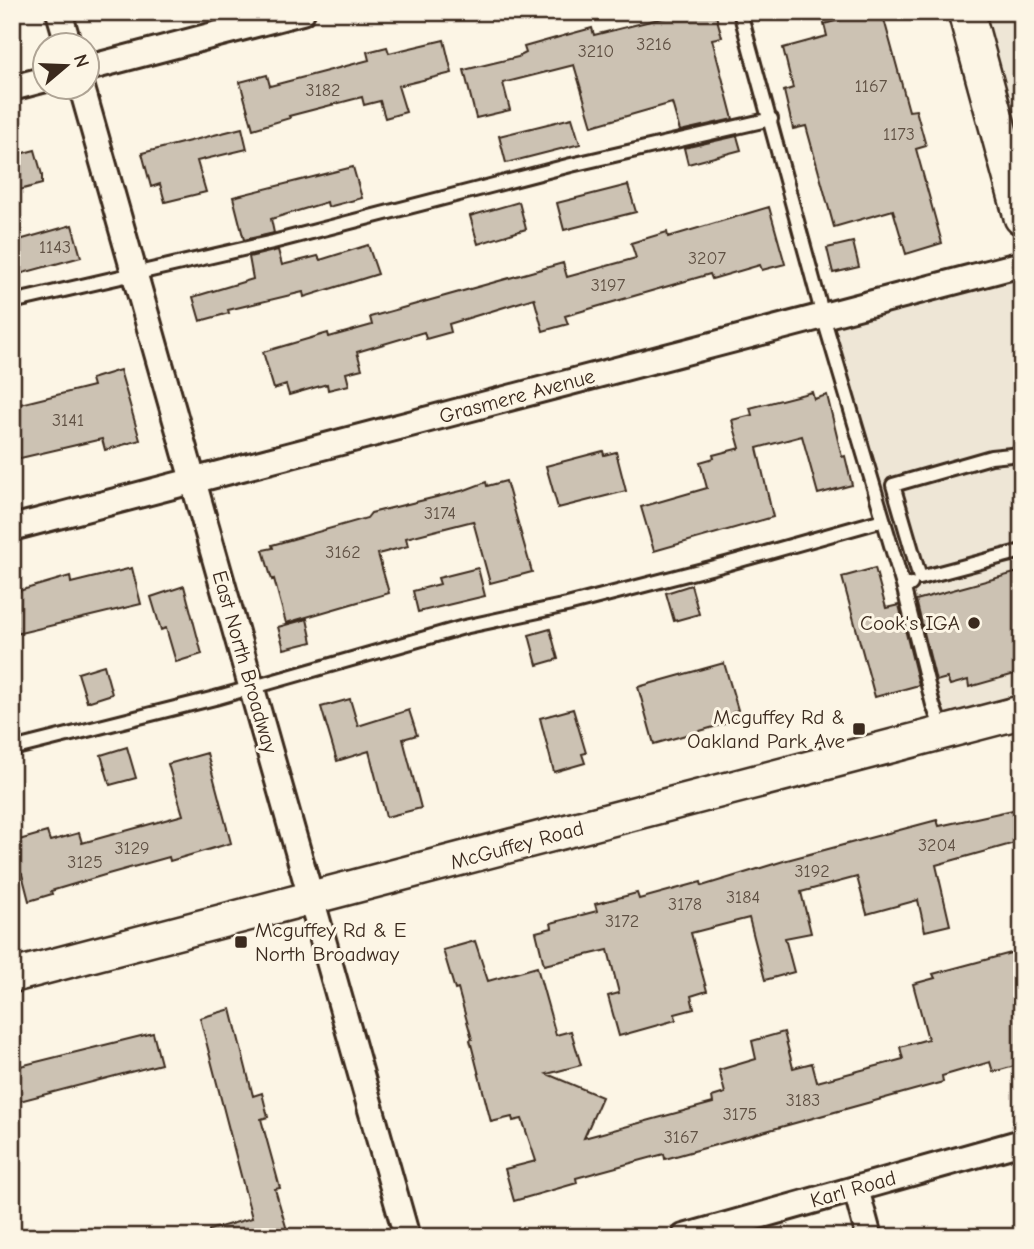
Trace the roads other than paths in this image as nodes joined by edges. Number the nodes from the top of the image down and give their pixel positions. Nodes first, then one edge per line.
1 (59, 12) edge
2 (302, 12) edge
3 (740, 12) edge
4 (966, 12) edge
5 (65, 32) edge
6 (102, 64) edge
7 (32, 83) edge
8 (12, 88) edge
9 (86, 102) edge
10 (771, 119) junction
11 (1022, 217) edge
12 (1022, 264) edge
13 (134, 272) junction
14 (12, 303) edge
15 (823, 316) junction
16 (1022, 454) edge
17 (193, 482) junction
18 (883, 520) junction
19 (12, 528) edge
20 (1022, 551) edge
21 (920, 578) junction
22 (904, 589) junction
23 (252, 687) junction
24 (1022, 712) edge
25 (943, 733) junction
26 (12, 749) edge
27 (313, 899) junction
28 (12, 976) edge
29 (1022, 1142) edge
30 (856, 1189) junction
31 (407, 1237) edge
32 (684, 1237) edge
33 (869, 1237) edge

1 - 5 street
2 - 6 street
3 - 10 lane
4 - 11 main road
7 - 8 street
9 - 13 street, East North Broadway
10 - 13 lane
10 - 15 lane
12 - 15 street, Grasmere Avenue
13 - 14 lane
13 - 17 street, East North Broadway
15 - 17 street, Grasmere Avenue
15 - 18 lane
16 - 21 lane
17 - 19 street, Grasmere Avenue
17 - 23 street, East North Broadway
18 - 22 lane
18 - 23 lane
20 - 21 lane
21 - 22 lane
22 - 25 lane
23 - 26 lane
23 - 27 street, East North Broadway
24 - 25 street, McGuffey Road
25 - 27 street, McGuffey Road
27 - 28 street, McGuffey Road
27 - 31 street, East North Broadway
29 - 30 street, Karl Road
30 - 32 street, Karl Road
30 - 33 street

